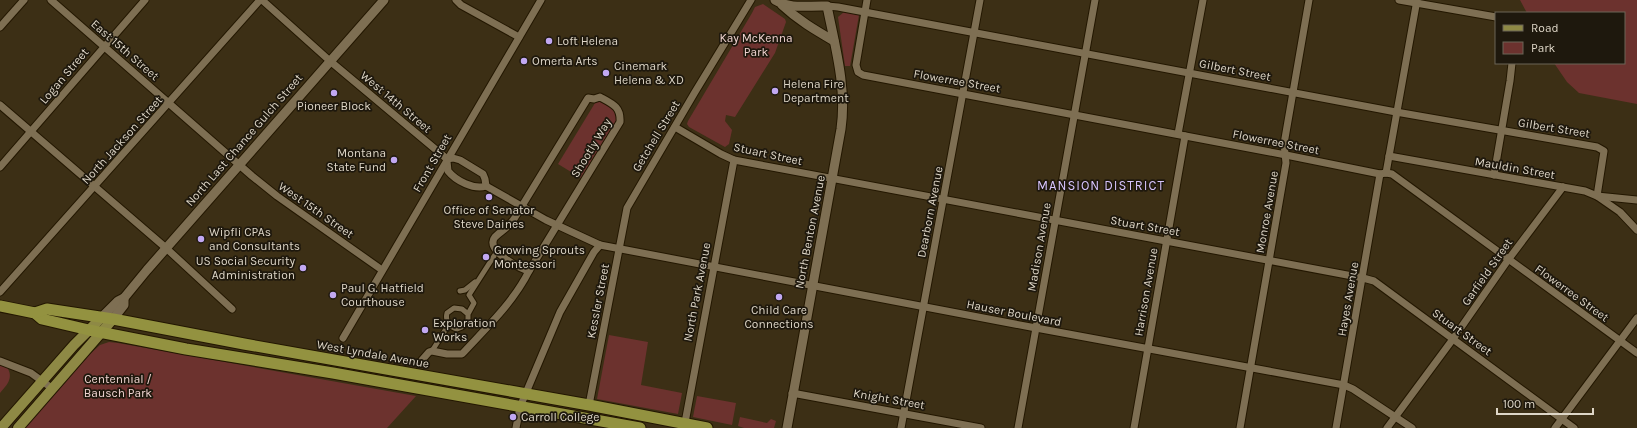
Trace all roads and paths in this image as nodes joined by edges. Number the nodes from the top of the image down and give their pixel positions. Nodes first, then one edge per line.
1 (24, 0) edge
2 (51, 0) edge
3 (145, 0) edge
4 (261, 0) edge
5 (384, 0) edge
6 (456, 0) edge
7 (541, 0) edge
8 (751, 0) edge
9 (867, 0) edge
10 (980, 0) edge
11 (1095, 0) edge
12 (1203, 0) edge
13 (1309, 0) edge
14 (1399, 0) edge
15 (778, 2) edge
16 (1416, 2) edge
17 (827, 6) junction
18 (865, 11) junction
19 (1495, 16) edge
20 (0, 27) edge
21 (975, 32) junction
22 (519, 37) junction
23 (834, 41) junction
24 (104, 46) junction
25 (1086, 53) junction
26 (330, 61) junction
27 (1512, 64) edge
28 (1189, 72) junction
29 (1293, 92) junction
30 (964, 93) junction
31 (170, 103) junction
32 (0, 106) edge
33 (1396, 112) junction
34 (1074, 115) junction
35 (675, 127) junction
36 (1502, 131) junction
37 (31, 132) junction
38 (1181, 135) junction
39 (1286, 154) junction
40 (1389, 156) junction
41 (447, 159) junction
42 (734, 160) junction
43 (239, 165) junction
44 (0, 167) edge
45 (1383, 174) junction
46 (1494, 175) junction
47 (832, 178) junction
48 (486, 186) junction
49 (94, 187) junction
50 (1563, 187) junction
51 (1596, 196) junction
52 (943, 200) junction
53 (1637, 200) edge
54 (630, 202) joint
55 (522, 206) junction
56 (1055, 221) junction
57 (556, 226) junction
58 (1637, 230) edge
59 (1166, 241) junction
60 (600, 245) junction
61 (166, 248) junction
62 (619, 249) junction
63 (494, 256) dead end
64 (1270, 260) junction
65 (1508, 260) junction
66 (714, 267) junction
67 (382, 270) junction
68 (529, 271) junction
69 (480, 278) junction
70 (1363, 278) junction
71 (812, 286) junction
72 (0, 292) edge
73 (469, 295) junction
74 (124, 298) junction
75 (0, 306) edge
76 (923, 307) junction
77 (232, 308) dead end
78 (35, 313) junction
79 (468, 314) junction
80 (101, 318) junction
81 (1637, 318) edge
82 (113, 319) junction
83 (449, 324) junction
84 (1036, 328) junction
85 (89, 330) junction
86 (102, 333) junction
87 (343, 338) dead end
88 (1453, 339) junction
89 (1619, 341) junction
90 (1148, 349) junction
91 (432, 351) junction
92 (1637, 354) edge
93 (422, 360) dead end
94 (0, 361) edge
95 (1251, 368) junction
96 (43, 380) junction
97 (1344, 385) junction
98 (53, 388) junction
99 (792, 393) junction
100 (526, 394) junction
101 (589, 405) junction
102 (520, 406) junction
103 (904, 413) junction
104 (1396, 416) junction
105 (1562, 419) junction
106 (684, 425) edge
107 (1, 428) edge
108 (18, 428) edge
109 (516, 428) edge
110 (640, 428) edge
111 (707, 428) edge
112 (786, 428) edge
113 (902, 428) edge
114 (981, 428) edge
115 (1018, 428) edge
116 (1134, 428) edge
117 (1240, 428) edge
118 (1336, 428) edge
119 (1387, 428) edge
120 (1412, 428) edge
121 (1555, 428) edge
122 (1574, 428) edge

1 - 20 street
2 - 24 street, East 15th Street
3 - 24 street, Logan Street
4 - 26 street, West 14th Street
4 - 31 street, North Jackson Street
5 - 26 main road, North Last Chance Gulch Street
6 - 22 street
7 - 22 street, Front Street
8 - 35 street, Getchell Street
9 - 18 street
10 - 21 street, Dearborn Avenue
11 - 25 street, Madison Avenue
12 - 28 street, Harrison Avenue
13 - 29 street, Monroe Avenue
14 - 16 street
15 - 17 main road
15 - 23 main road
16 - 19 street
16 - 33 street, Hayes Avenue
17 - 18 street
17 - 23 main road
18 - 21 street, Gilbert Street
18 - 30 street, Flowerree Street
21 - 25 street, Gilbert Street
21 - 30 street, Dearborn Avenue
22 - 41 street, Front Street
23 - 47 main road, North Benton Avenue
24 - 31 street, East 15th Street
24 - 37 street, Logan Street
25 - 28 street, Gilbert Street
25 - 34 street, Madison Avenue
26 - 41 street, West 14th Street
26 - 43 main road, North Last Chance Gulch Street
27 - 36 street
28 - 29 street, Gilbert Street
28 - 38 street, Harrison Avenue
29 - 33 street, Gilbert Street
29 - 39 street, Monroe Avenue
30 - 34 street, Flowerree Street
30 - 52 street, Dearborn Avenue
31 - 43 street, East 15th Street
31 - 49 street, North Jackson Street
32 - 37 street
33 - 36 street, Gilbert Street
33 - 40 street, Hayes Avenue
34 - 38 street, Flowerree Street
34 - 56 street, Madison Avenue
35 - 42 street, Stuart Street
35 - 54 street, Getchell Street
36 - 46 street
36 - 51 street, Gilbert Street
37 - 44 street, Logan Street
37 - 49 street
38 - 39 street, Flowerree Street
38 - 59 street, Harrison Avenue
39 - 45 street, Flowerree Street
39 - 64 street, Monroe Avenue
40 - 45 street, Hayes Avenue
40 - 46 street, Mauldin Street
41 - 48 street, West 14th Street
41 - 48 street, West 14th Street
41 - 67 street, Front Street
42 - 47 street, Stuart Street
42 - 66 street, North Park Avenue
43 - 61 main road, North Last Chance Gulch Street
43 - 67 street, West 15th Street
45 - 65 street, Flowerree Street
45 - 70 street, Hayes Avenue
46 - 50 street, Mauldin Street
47 - 52 street, Stuart Street
47 - 71 main road, North Benton Avenue
48 - 55 street, West 14th Street
49 - 61 street
49 - 72 street, North Jackson Street
50 - 51 street, Mauldin Street
50 - 65 street, Garfield Street
51 - 53 street, Mauldin Street
51 - 58 street
52 - 56 street, Stuart Street
52 - 76 street, Dearborn Avenue
54 - 62 street, Kessler Street
55 - 57 street, West 14th Street
55 - 57 street, Shootly Way
55 - 68 street
56 - 59 street, Stuart Street
56 - 84 street, Madison Avenue
57 - 60 street, West 14th Street
57 - 68 street, Shootly Way
59 - 64 street, Stuart Street
59 - 90 street, Harrison Avenue
60 - 62 street, Hauser Boulevard
60 - 100 street
61 - 74 main road, North Last Chance Gulch Street
61 - 77 street
62 - 66 street, Hauser Boulevard
62 - 101 street, Kessler Street
63 - 69 street
64 - 70 street, Stuart Street
64 - 95 street, Monroe Avenue
65 - 88 street, Garfield Street
65 - 89 street, Flowerree Street
66 - 71 street, Hauser Boulevard
66 - 106 street, North Park Avenue
67 - 87 street, Front Street
68 - 91 street, Shootly Way
69 - 73 street
69 - 73 street
70 - 88 street, Stuart Street
70 - 97 street, Hayes Avenue
71 - 76 street, Hauser Boulevard
71 - 99 main road, North Benton Avenue
73 - 79 street
74 - 80 main road, North Last Chance Gulch Street
74 - 82 main road, North Last Chance Gulch Street
75 - 78 highway, West Lyndale Avenue
76 - 84 street, Hauser Boulevard
76 - 103 street, Dearborn Avenue
78 - 80 highway, West Lyndale Avenue
78 - 85 highway, West Lyndale Avenue
79 - 83 street
79 - 83 street
80 - 82 highway, West Lyndale Avenue
80 - 85 main road, North Last Chance Gulch Street
81 - 89 street
82 - 86 main road, North Last Chance Gulch Street
82 - 100 highway, West Lyndale Avenue
83 - 91 street
84 - 90 street, Hauser Boulevard
84 - 115 street, Madison Avenue
85 - 86 highway, West Lyndale Avenue
85 - 96 main road, North Last Chance Gulch Street
86 - 98 main road, North Last Chance Gulch Street
86 - 102 highway, West Lyndale Avenue
88 - 104 street, Garfield Street
88 - 105 street, Stuart Street
89 - 92 street, Flowerree Street
89 - 105 street
90 - 95 street, Hauser Boulevard
90 - 116 street, Harrison Avenue
91 - 93 street
94 - 96 street
95 - 97 street, Hauser Boulevard
95 - 117 street, Monroe Avenue
96 - 98 street
96 - 107 main road, North Last Chance Gulch Street
97 - 104 street, Hauser Boulevard
97 - 118 street, Hayes Avenue
98 - 108 main road, North Last Chance Gulch Street
99 - 103 street, Knight Street
99 - 112 main road, North Benton Avenue
100 - 101 highway, West Lyndale Avenue
100 - 102 street
101 - 106 highway, West Lyndale Avenue
102 - 109 street
102 - 110 highway, West Lyndale Avenue
103 - 113 street, Dearborn Avenue
103 - 114 street, Knight Street
104 - 119 street, Garfield Street
104 - 120 street, Hauser Boulevard
105 - 121 street
105 - 122 street, Stuart Street
106 - 111 highway, West Lyndale Avenue

